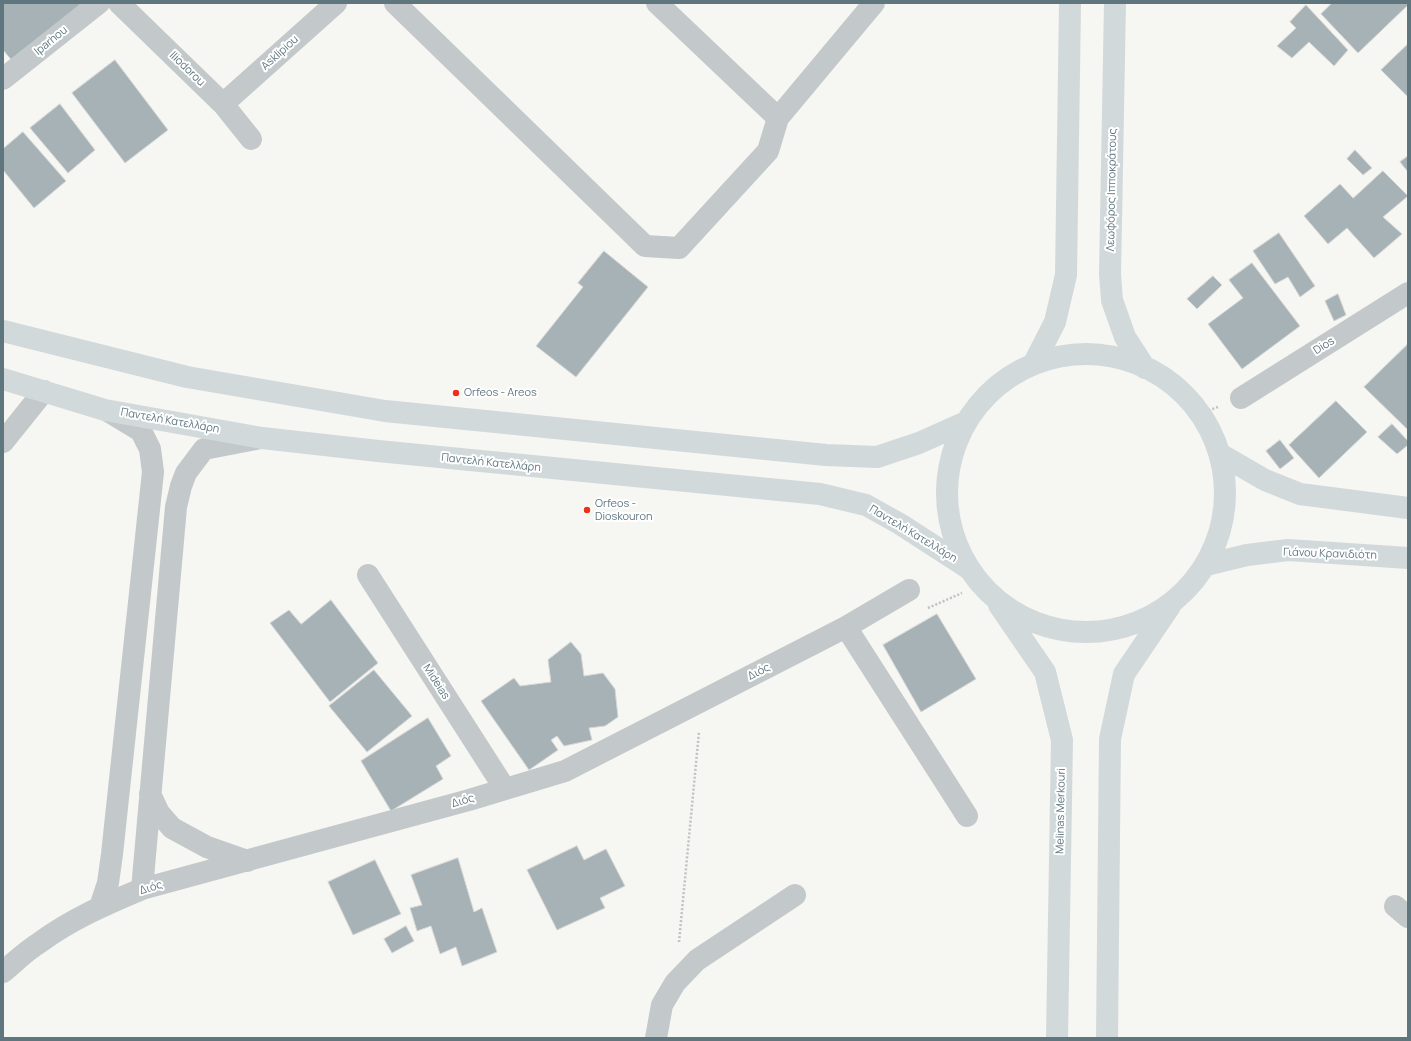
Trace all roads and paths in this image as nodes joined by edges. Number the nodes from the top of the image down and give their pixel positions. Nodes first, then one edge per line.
1 (99, 3) edge
2 (119, 3) edge
3 (336, 3) edge
4 (395, 3) edge
5 (657, 3) edge
6 (874, 3) edge
7 (1070, 3) edge
8 (1116, 3) edge
9 (3, 79) edge
10 (223, 104) junction
11 (778, 118) junction
12 (250, 139) dead end
13 (1408, 293) edge
14 (3, 331) edge
15 (1034, 363) junction
16 (1146, 368) junction
17 (3, 379) edge
18 (44, 391) junction
19 (1241, 398) dead end
20 (105, 410) junction
21 (966, 422) junction
22 (262, 438) junction
23 (3, 442) edge
24 (1220, 454) junction
25 (1408, 508) edge
26 (1408, 558) edge
27 (1206, 566) junction
28 (968, 568) junction
29 (368, 575) dead end
30 (981, 585) junction
31 (909, 590) joint
32 (996, 600) junction
33 (1172, 604) junction
34 (846, 627) junction
35 (702, 701) junction
36 (505, 789) junction
37 (150, 794) junction
38 (967, 816) dead end
39 (247, 860) junction
40 (142, 889) junction
41 (795, 895) dead end
42 (100, 907) junction
43 (679, 944) dead end
44 (3, 972) edge
45 (656, 1038) edge
46 (1057, 1038) edge
47 (1107, 1038) edge

1 - 9 street, Iparhou
2 - 10 street, Iliodorou
3 - 10 street, Asklipiou
4 - 11 street
5 - 11 street
6 - 11 street
7 - 15 main road
8 - 16 main road, Λεωφόρος Ιπποκράτους
10 - 12 street, Iliodorou
13 - 19 street, Dios
14 - 21 main road
15 - 16 main road
15 - 21 main road
16 - 24 main road
17 - 18 main road, Παντελή Κατελλάρη
18 - 20 main road, Παντελή Κατελλάρη
18 - 23 street
20 - 22 main road, Παντελή Κατελλάρη
20 - 42 street
21 - 28 main road
22 - 28 main road, Παντελή Κατελλάρη
22 - 37 street
24 - 25 main road
24 - 27 main road
26 - 27 main road, Γιάνου Κρανιδιότη
27 - 33 main road
28 - 30 main road
29 - 36 street, Mideias
30 - 31 path
30 - 32 main road
31 - 34 street, Διός
32 - 33 main road
32 - 46 main road, Melinas Merkouri
33 - 47 main road
34 - 35 street, Διός
34 - 38 street
35 - 36 street, Διός
35 - 43 path
36 - 39 street, Διός
37 - 39 street
37 - 40 street
39 - 40 street, Διός
40 - 42 street, Διός
41 - 45 street
42 - 44 street, Διός

